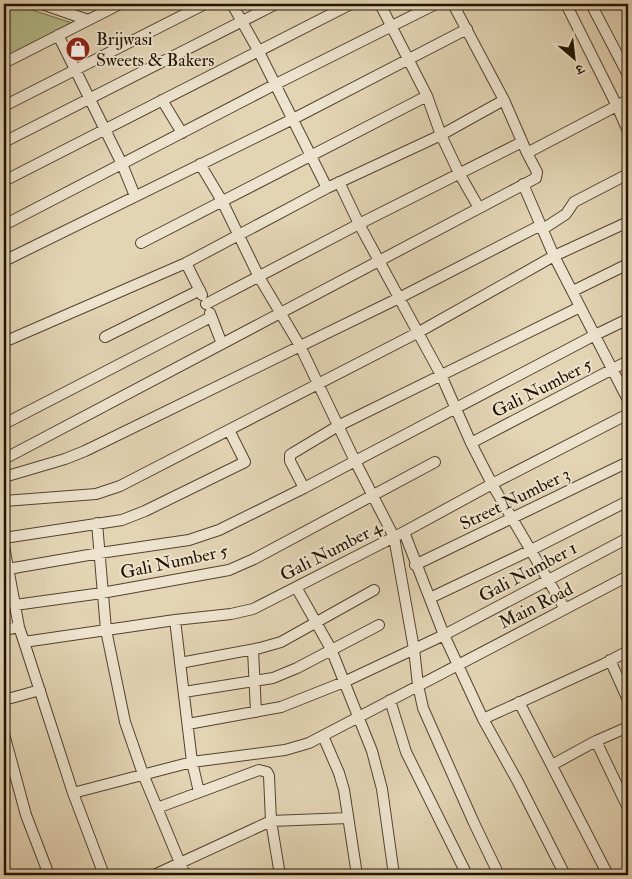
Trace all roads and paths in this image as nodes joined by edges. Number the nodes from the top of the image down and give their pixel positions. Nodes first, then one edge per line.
1 (42, 4) edge
2 (120, 4) edge
3 (205, 4) edge
4 (232, 4) edge
5 (276, 4) edge
6 (351, 4) edge
7 (380, 4) edge
8 (436, 4) edge
9 (453, 4) edge
10 (566, 4) edge
11 (591, 4) edge
12 (88, 20) junction
13 (242, 21) junction
14 (392, 27) junction
15 (467, 29) junction
16 (58, 35) junction
17 (258, 50) junction
18 (409, 60) junction
19 (4, 63) edge
20 (75, 70) junction
21 (628, 75) edge
22 (274, 85) junction
23 (427, 96) junction
24 (88, 98) junction
25 (162, 100) junction
26 (504, 100) junction
27 (628, 100) edge
28 (4, 106) edge
29 (617, 106) junction
30 (293, 118) junction
31 (104, 130) junction
32 (628, 131) edge
33 (182, 133) junction
34 (441, 135) junction
35 (4, 142) edge
36 (522, 142) junction
37 (527, 153) junction
38 (311, 156) junction
39 (122, 164) junction
40 (200, 164) junction
41 (459, 173) junction
42 (628, 174) edge
43 (4, 181) edge
44 (339, 182) junction
45 (523, 184) junction
46 (327, 188) junction
47 (135, 196) junction
48 (222, 201) junction
49 (480, 208) junction
50 (628, 222) edge
51 (359, 224) junction
52 (4, 225) edge
53 (542, 227) junction
54 (239, 234) junction
55 (141, 243) dead end
56 (554, 256) junction
57 (4, 261) edge
58 (379, 261) junction
59 (186, 262) junction
60 (628, 264) edge
61 (259, 277) junction
62 (200, 290) junction
63 (573, 291) junction
64 (399, 298) junction
65 (206, 304) junction
66 (580, 307) junction
67 (282, 313) junction
68 (211, 317) junction
69 (628, 319) edge
70 (419, 332) junction
71 (595, 335) junction
72 (105, 337) dead end
73 (4, 342) edge
74 (222, 344) junction
75 (300, 346) junction
76 (628, 361) edge
77 (613, 369) junction
78 (441, 375) junction
79 (319, 384) junction
80 (628, 400) edge
81 (456, 408) junction
82 (628, 414) edge
83 (4, 424) edge
84 (338, 426) junction
85 (229, 430) junction
86 (471, 443) junction
87 (4, 459) edge
88 (355, 461) junction
89 (435, 462) dead end
90 (628, 462) edge
91 (4, 477) edge
92 (492, 484) junction
93 (304, 488) junction
94 (372, 494) junction
95 (628, 501) edge
96 (4, 502) edge
97 (512, 517) junction
98 (97, 523) junction
99 (399, 534) junction
100 (4, 538) edge
101 (628, 538) edge
102 (4, 546) edge
103 (531, 550) junction
104 (100, 553) junction
105 (416, 565) junction
106 (8, 569) junction
107 (628, 576) edge
108 (548, 579) junction
109 (296, 587) junction
110 (374, 590) dead end
111 (102, 594) junction
112 (430, 598) junction
113 (15, 605) junction
114 (565, 609) junction
115 (175, 620) junction
116 (315, 622) junction
117 (379, 625) dead end
118 (20, 627) junction
119 (4, 630) edge
120 (106, 630) junction
121 (444, 634) junction
122 (24, 642) junction
123 (331, 649) junction
124 (414, 649) junction
125 (253, 650) junction
126 (628, 651) edge
127 (610, 660) junction
128 (180, 663) junction
129 (459, 664) junction
130 (255, 681) junction
131 (344, 682) junction
132 (418, 685) junction
133 (40, 690) junction
134 (184, 692) junction
135 (4, 700) edge
136 (390, 700) junction
137 (628, 700) edge
138 (519, 702) junction
139 (256, 712) junction
140 (358, 717) junction
141 (483, 719) junction
142 (188, 724) junction
143 (628, 727) edge
144 (4, 734) edge
145 (323, 736) junction
146 (596, 741) junction
147 (192, 762) junction
148 (552, 765) junction
149 (143, 774) junction
150 (199, 792) junction
151 (73, 793) junction
152 (157, 808) junction
153 (628, 808) edge
154 (348, 818) junction
155 (271, 822) junction
156 (179, 864) junction
157 (49, 875) edge
158 (104, 875) edge
159 (154, 875) edge
160 (185, 875) edge
161 (280, 875) edge
162 (357, 875) edge
163 (394, 875) edge
164 (467, 875) edge
165 (500, 875) edge
166 (565, 875) edge
167 (608, 875) edge

1 - 12 street
2 - 12 street
3 - 20 street
4 - 13 street
5 - 13 street
6 - 17 street
7 - 14 street
8 - 14 street
9 - 15 street
10 - 29 street
11 - 21 street
12 - 16 street
13 - 17 street
13 - 24 street
14 - 18 street
14 - 22 street
15 - 18 street
15 - 26 street
16 - 19 street
16 - 20 street
17 - 22 street
17 - 25 street
18 - 23 street
18 - 30 street
20 - 24 street
20 - 28 street
22 - 30 street
22 - 33 street
23 - 34 street
23 - 38 street
24 - 31 street
24 - 35 street
25 - 31 street
25 - 33 street
26 - 34 street
26 - 36 street
27 - 29 street
29 - 32 street
29 - 37 street
30 - 38 street
30 - 40 street
31 - 39 street
31 - 43 street
33 - 39 street
34 - 41 street
34 - 44 street
36 - 37 street
36 - 41 street
37 - 45 street
38 - 46 street
38 - 48 street
39 - 47 street
39 - 52 street
40 - 47 street
40 - 48 street
41 - 49 street
41 - 51 street
42 - 53 street
44 - 46 street
44 - 51 street
45 - 49 street
45 - 53 street
46 - 54 street
47 - 57 street
48 - 54 street
48 - 55 street
49 - 58 street
50 - 56 street
51 - 58 street
51 - 61 street
53 - 56 street
53 - 64 street
54 - 59 street
54 - 61 street
56 - 63 street
56 - 70 street
58 - 64 street
58 - 67 street
59 - 62 street
59 - 73 street
60 - 63 street
61 - 65 street
61 - 67 street
62 - 65 street
62 - 72 street
63 - 66 street
64 - 70 street
64 - 75 street
65 - 68 street
66 - 71 street
66 - 78 street
67 - 74 street
67 - 75 street
68 - 74 street
68 - 83 street
69 - 71 street
70 - 78 street
70 - 79 street
71 - 77 street
71 - 81 street
74 - 87 street
75 - 79 street
75 - 91 street
76 - 77 street, Gali Number 5
77 - 80 street
77 - 86 street, Gali Number 5
78 - 81 street
78 - 84 street
79 - 84 street
79 - 85 street
81 - 86 street
81 - 88 street
82 - 92 street, Gali Number 4
84 - 88 street
84 - 93 street
85 - 96 street
85 - 98 street
86 - 92 street
88 - 93 street
88 - 94 street
89 - 94 street, Gali Number 5
90 - 97 street, Street Number 3
92 - 97 street
92 - 99 street, Gali Number 4
93 - 104 street
94 - 99 street
94 - 111 street, Gali Number 5
95 - 103 street
97 - 103 street
97 - 105 street, Street Number 3
98 - 100 street
98 - 104 street
99 - 105 street
99 - 109 street, Gali Number 4
99 - 124 street
101 - 108 street, Gali Number 1
102 - 106 street
103 - 108 street
103 - 112 street
104 - 106 street
104 - 111 street
105 - 112 street
106 - 113 street
107 - 114 street, Main Road
108 - 114 street
108 - 121 street, Gali Number 1
109 - 115 street, Gali Number 4
109 - 116 street
110 - 116 street
111 - 113 street, Gali Number 5
111 - 120 street
112 - 121 street
113 - 118 street
114 - 129 street, Main Road
115 - 120 street, Gali Number 4
115 - 128 street
116 - 123 street
116 - 125 street
117 - 123 street
118 - 119 street
118 - 122 street
120 - 122 street, Gali Number 4
120 - 149 street
121 - 124 street, Gali Number 1
121 - 129 street
122 - 133 street
123 - 130 street
123 - 131 street
124 - 131 street, Gali Number 1
124 - 132 street
125 - 128 street
125 - 130 street
126 - 127 street
127 - 137 street
127 - 138 street
128 - 134 street
129 - 132 street, Main Road
129 - 141 street
130 - 134 street
130 - 139 street
131 - 139 street, Gali Number 1
131 - 140 street
132 - 136 street, Main Road
132 - 165 street
133 - 135 street
133 - 151 street
134 - 142 street
136 - 140 street, Main Road
136 - 164 street
138 - 141 street
138 - 148 street
139 - 142 street, Gali Number 1
140 - 145 street, Main Road
140 - 163 street
141 - 166 street
142 - 147 street
143 - 146 street
144 - 157 street
145 - 147 street, Main Road
145 - 154 street
146 - 148 street
146 - 153 street
147 - 149 street, Main Road
147 - 150 street
148 - 167 street
149 - 151 street, Main Road
149 - 152 street
150 - 152 street
150 - 155 street
151 - 158 street
152 - 156 street
154 - 155 street
154 - 162 street
155 - 156 street
155 - 161 street
156 - 159 street
156 - 160 street

